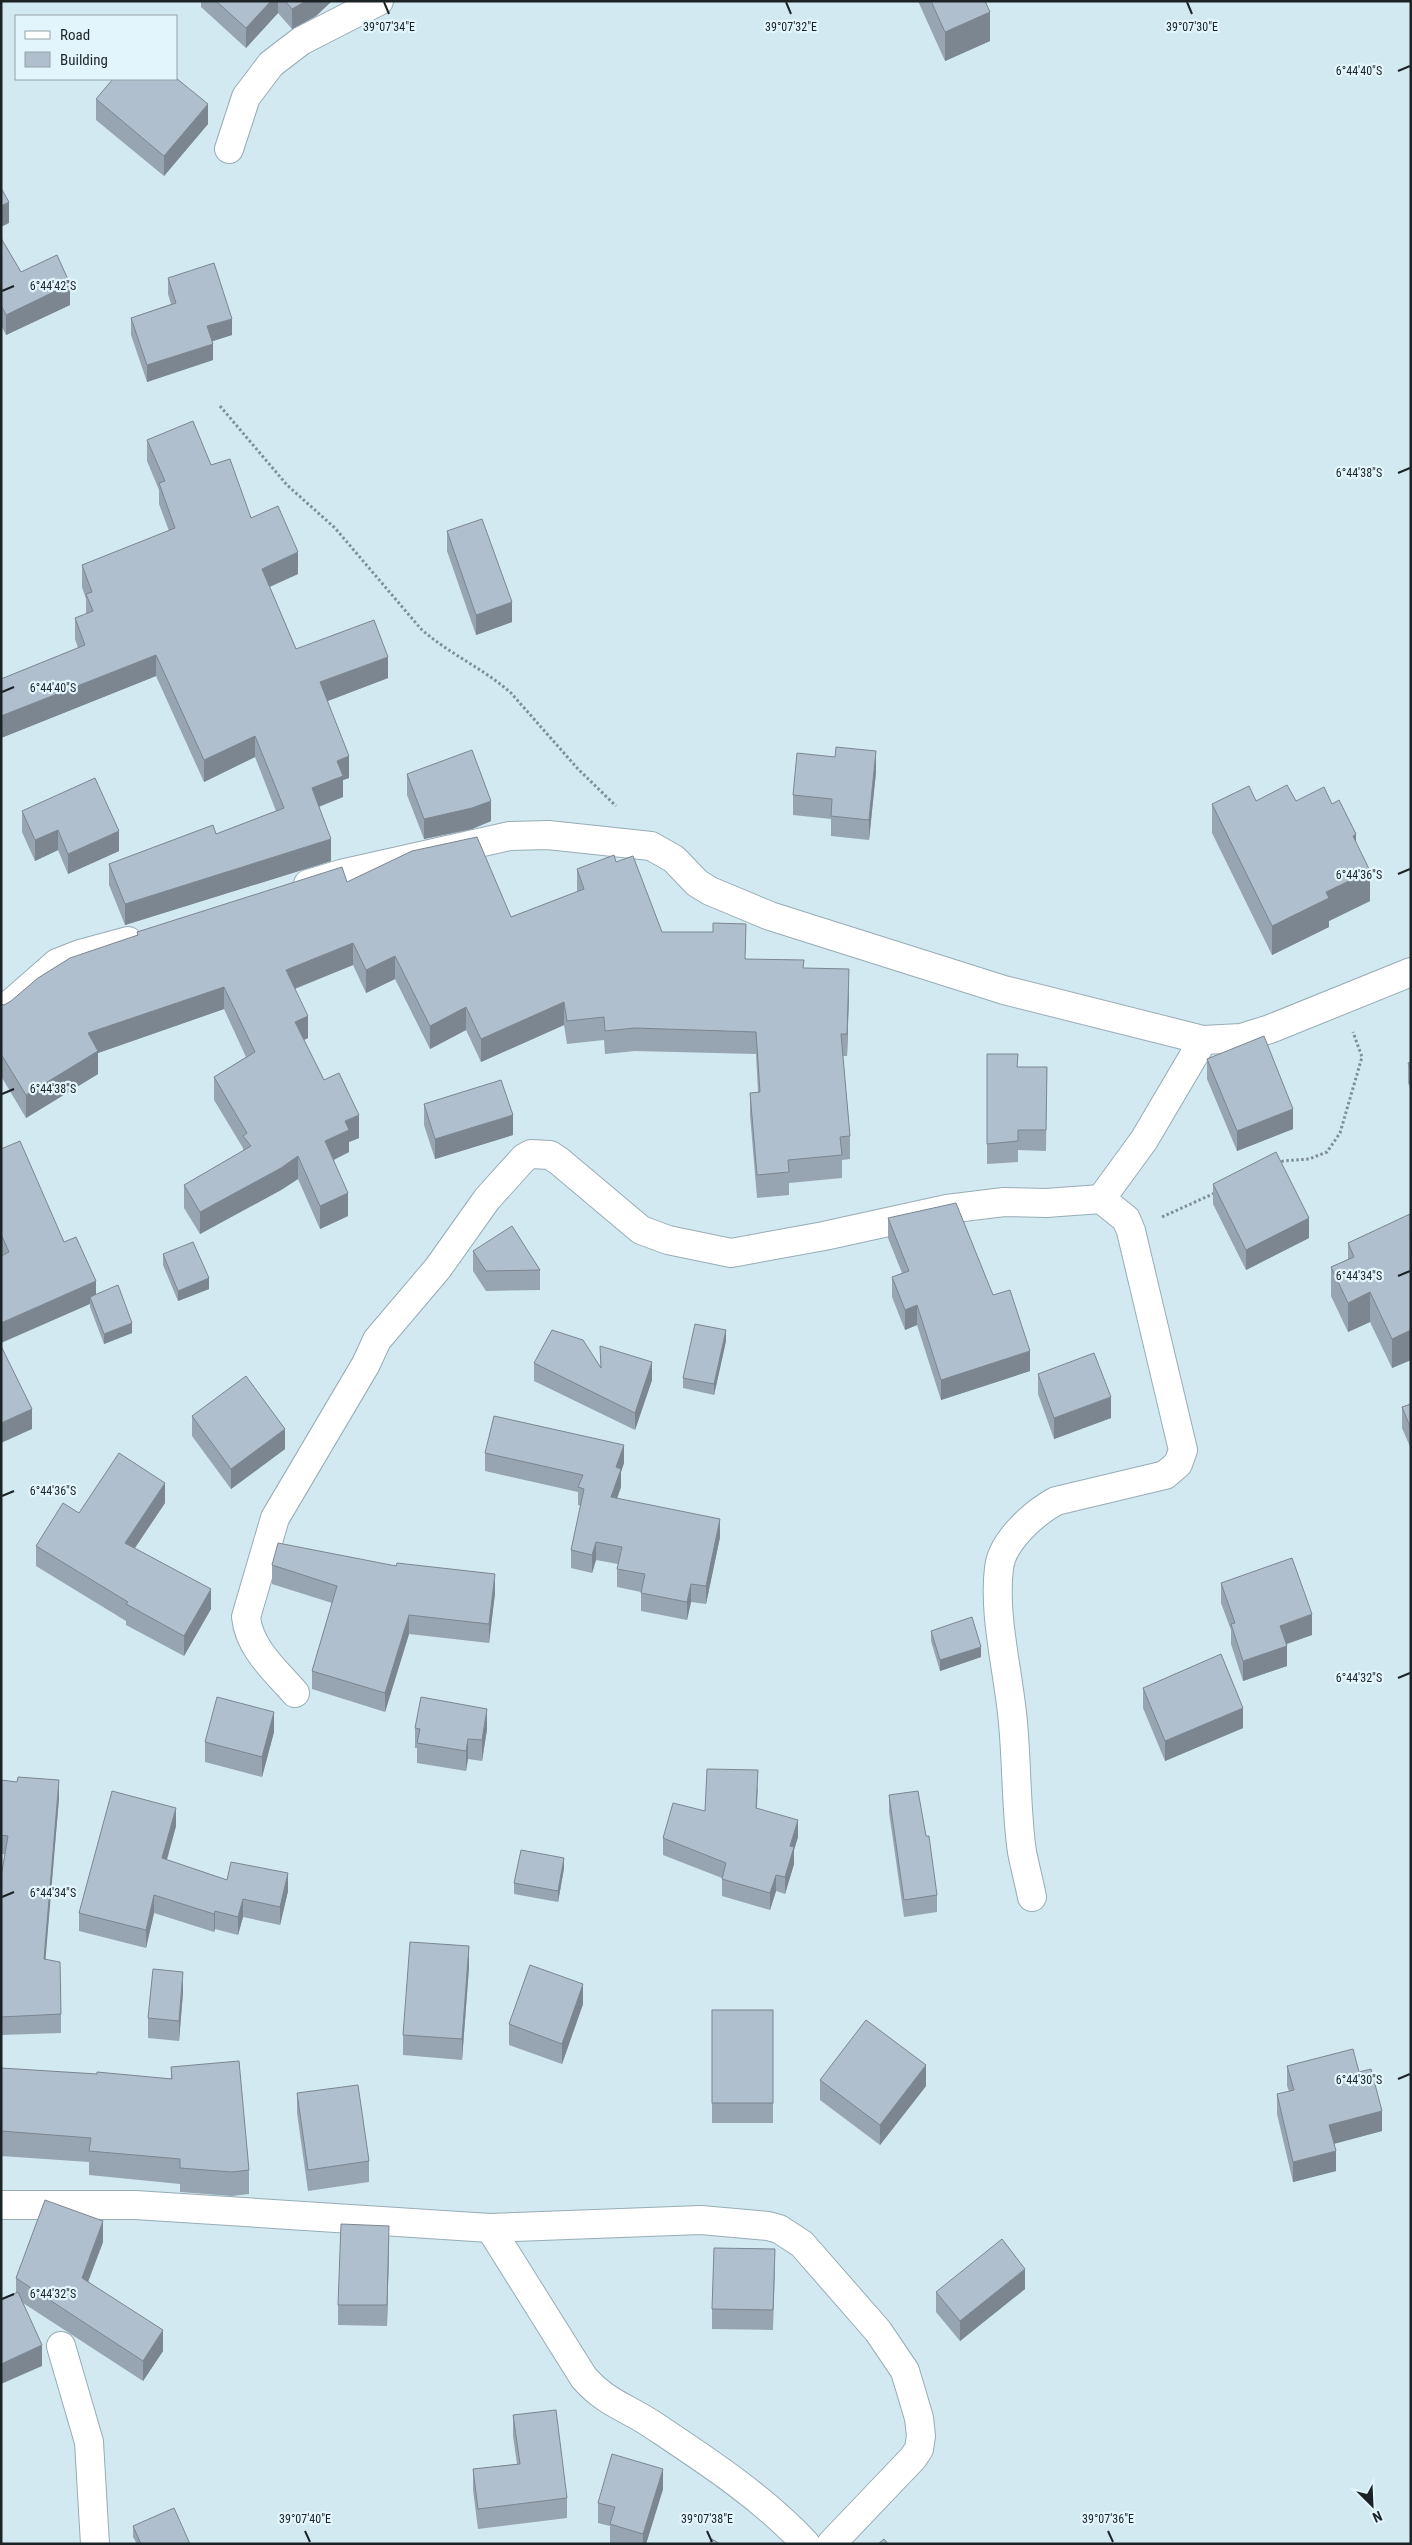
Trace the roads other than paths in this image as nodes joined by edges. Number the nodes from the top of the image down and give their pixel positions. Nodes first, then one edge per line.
1 (379, 1) edge
2 (229, 149) dead end
3 (287, 891) edge
4 (148, 935) edge
5 (1411, 972) edge
6 (1, 1012) edge
7 (1203, 1040) junction
8 (1101, 1199) junction
9 (295, 1693) dead end
10 (1032, 1896) dead end
11 (1, 2205) edge
12 (490, 2228) junction
13 (61, 2346) dead end
14 (96, 2544) edge
15 (806, 2544) edge
16 (831, 2544) edge

1 - 2 street
3 - 7 street
4 - 6 street
5 - 7 street
7 - 8 street
8 - 9 street
8 - 10 street
11 - 12 street
12 - 15 street
12 - 16 street
13 - 14 street

